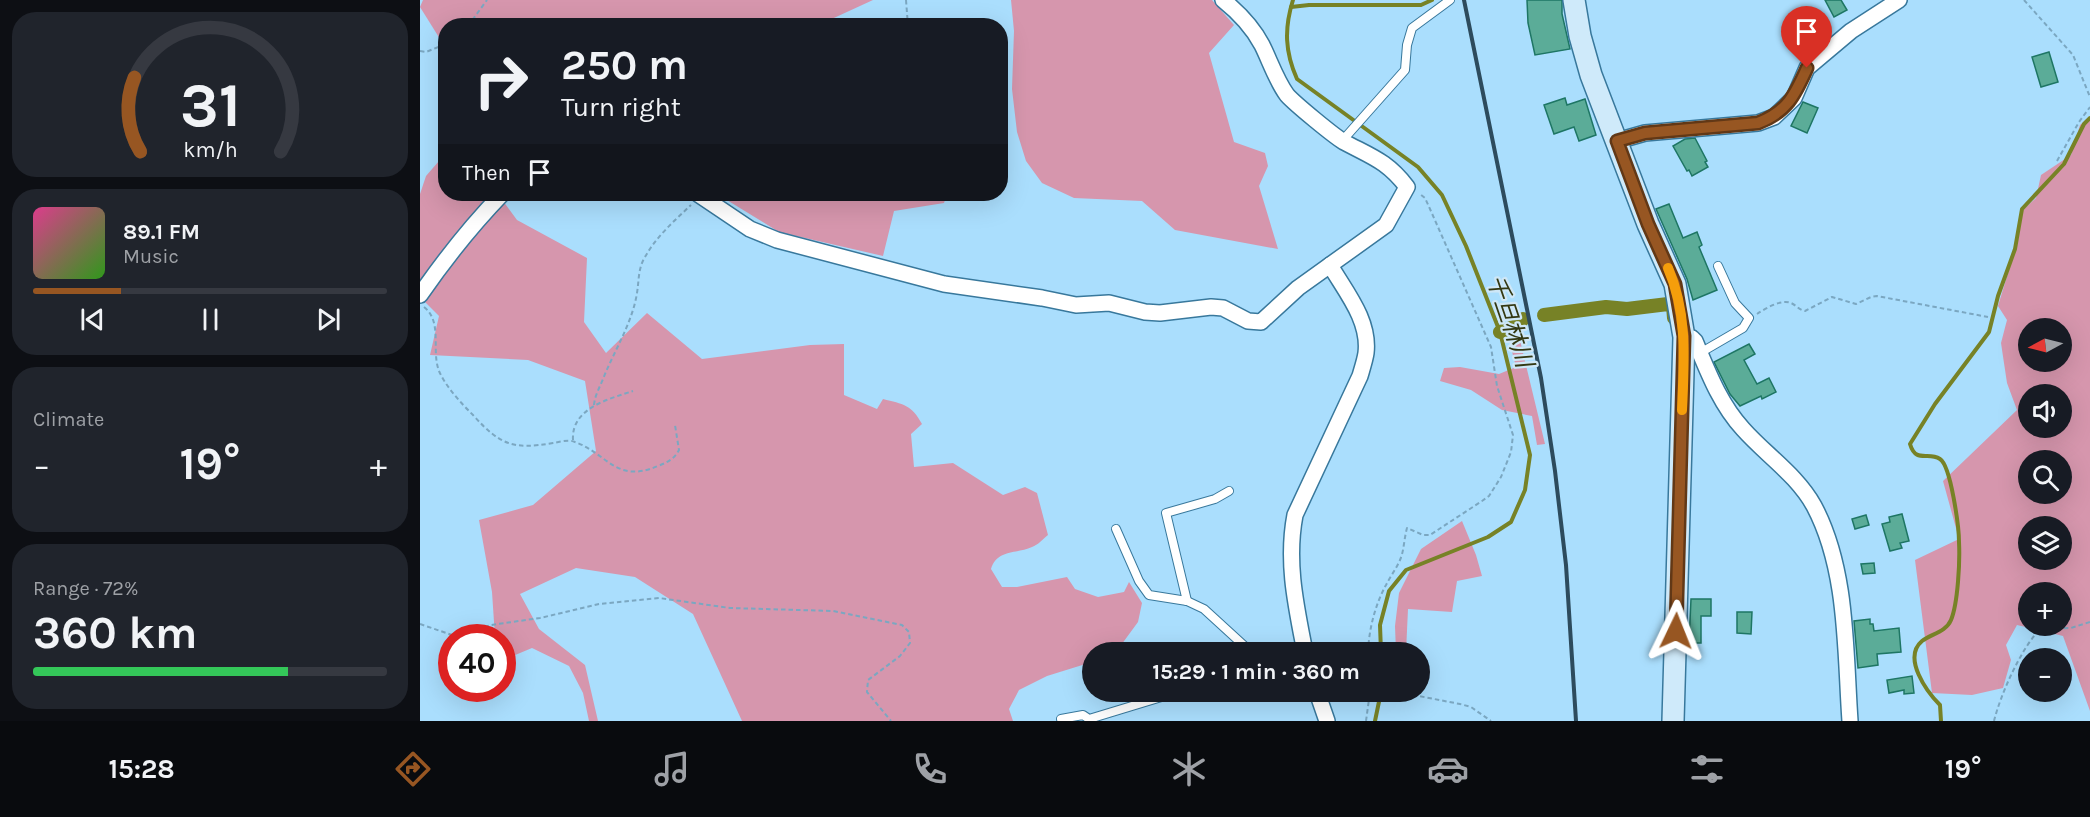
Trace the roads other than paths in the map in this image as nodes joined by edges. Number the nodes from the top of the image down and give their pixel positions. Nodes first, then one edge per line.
1 (1223, 0) edge
2 (1450, 0) edge
3 (1574, 0) edge
4 (1899, 0) edge
5 (1342, 141) junction
6 (1617, 141) junction
7 (495, 201) edge
8 (709, 201) edge
9 (1330, 265) junction
10 (1718, 266) dead end
11 (420, 295) edge
12 (1684, 336) junction
13 (1700, 353) junction
14 (1229, 491) dead end
15 (1116, 530) dead end
16 (1187, 601) junction
17 (1240, 642) edge
18 (1303, 642) edge
19 (1146, 702) edge
20 (1320, 702) edge
21 (1061, 719) dead end
22 (1327, 721) edge
23 (1673, 721) edge
24 (1850, 721) edge

1 - 5 street
2 - 5 lane
3 - 6 street
4 - 6 street
5 - 9 street
6 - 12 street
7 - 11 street
8 - 9 street
9 - 18 street
10 - 13 lane
12 - 13 street
12 - 23 street
13 - 24 street
14 - 16 lane
15 - 16 lane
16 - 17 lane
19 - 21 lane
20 - 22 street

